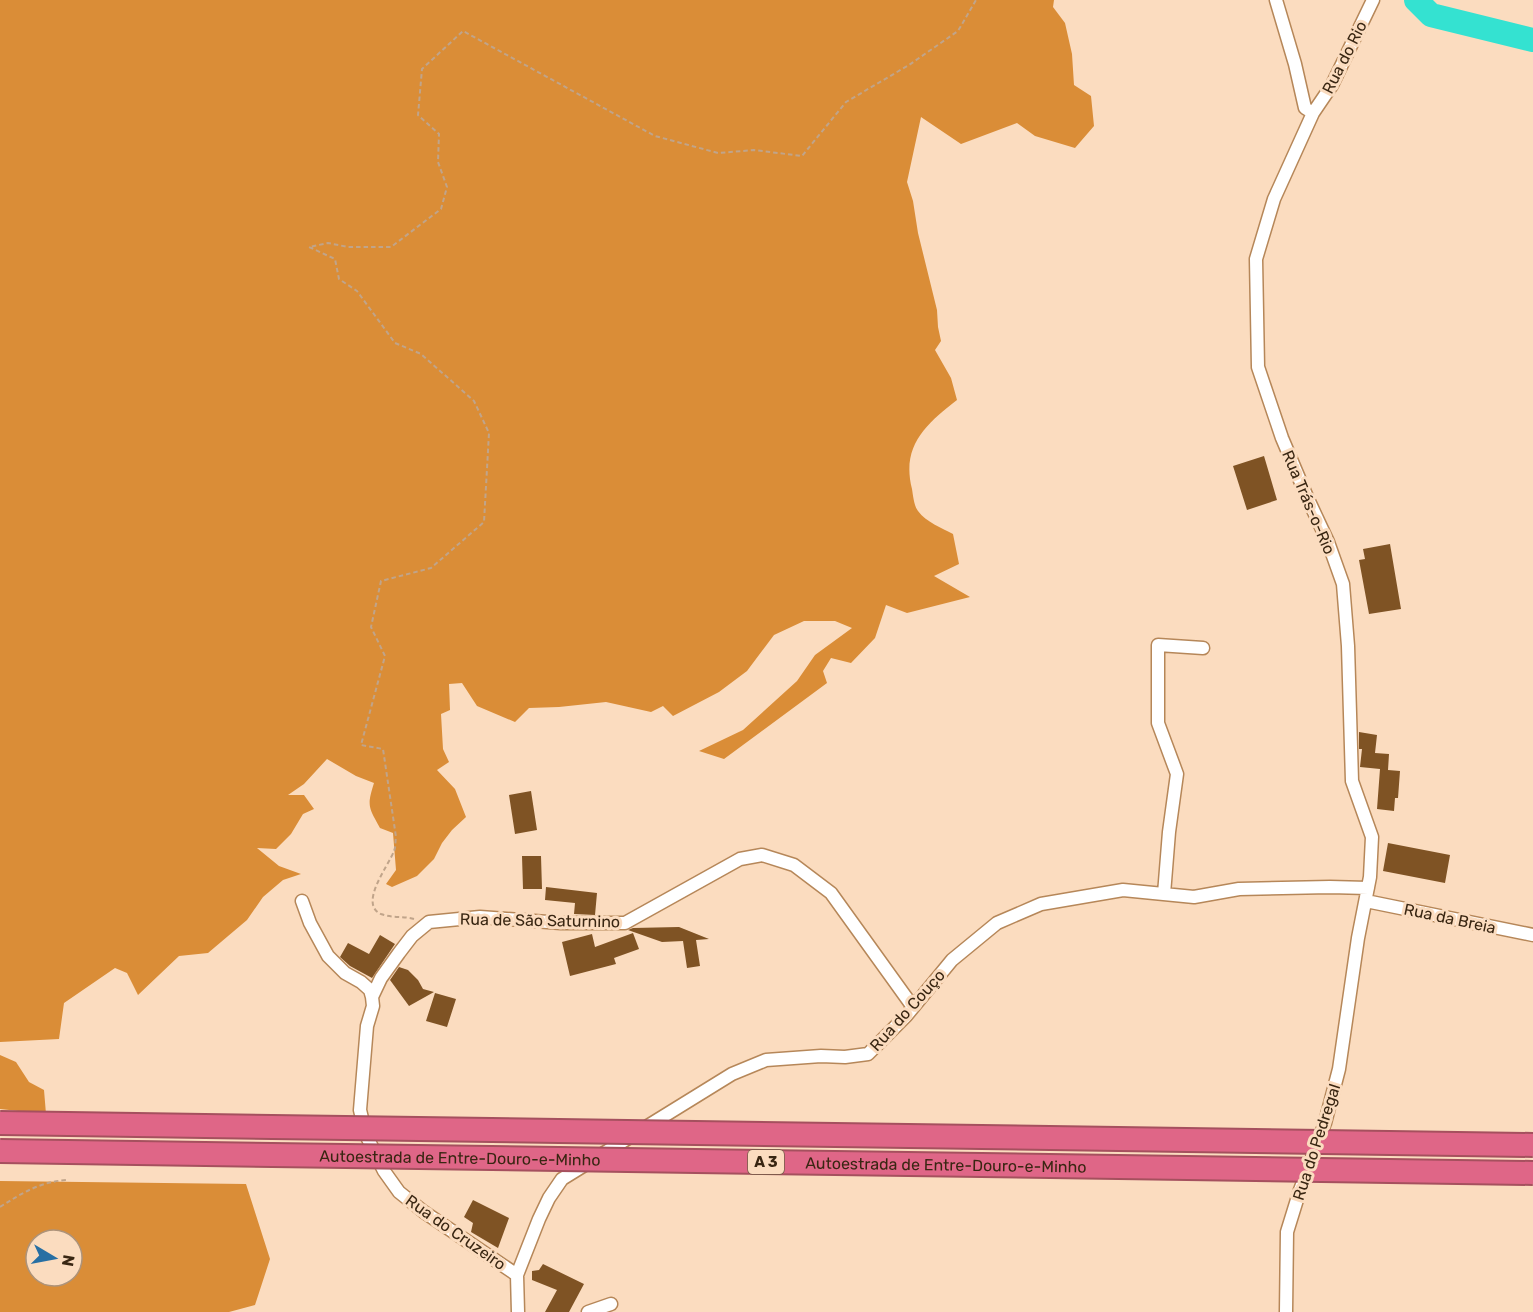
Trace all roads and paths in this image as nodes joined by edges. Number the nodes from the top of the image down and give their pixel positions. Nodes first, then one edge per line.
1 (976, 0) edge
2 (1276, 0) edge
3 (1373, 0) edge
4 (1313, 113) junction
5 (1203, 648) dead end
6 (1164, 894) junction
7 (1367, 894) junction
8 (302, 902) dead end
9 (429, 922) junction
10 (1533, 935) edge
11 (372, 998) junction
12 (913, 1007) junction
13 (0, 1124) edge
14 (1533, 1145) edge
15 (0, 1151) edge
16 (1533, 1173) edge
17 (66, 1180) dead end
18 (0, 1207) edge
19 (517, 1275) junction
20 (611, 1304) dead end
21 (518, 1312) edge
22 (588, 1312) edge
23 (1286, 1312) edge

1 - 9 path
2 - 4 street
3 - 4 street, Rua do Rio
4 - 7 street, Rua Trás-o-Rio
5 - 6 street
6 - 7 street, Rua do Couço
6 - 12 street, Rua do Couço
7 - 10 street, Rua da Breia
7 - 23 street, Rua do Pedregal
8 - 11 street
9 - 11 street
9 - 12 street, Rua de São Saturnino
11 - 19 street, Rua do Cruzeiro
12 - 19 street, Rua do Couço
13 - 14 highway, Autoestrada de Entre-Douro-e-Minho / A 3, bridge
15 - 16 highway, Autoestrada de Entre-Douro-e-Minho / A 3, bridge
17 - 18 path
19 - 21 street
20 - 22 street

